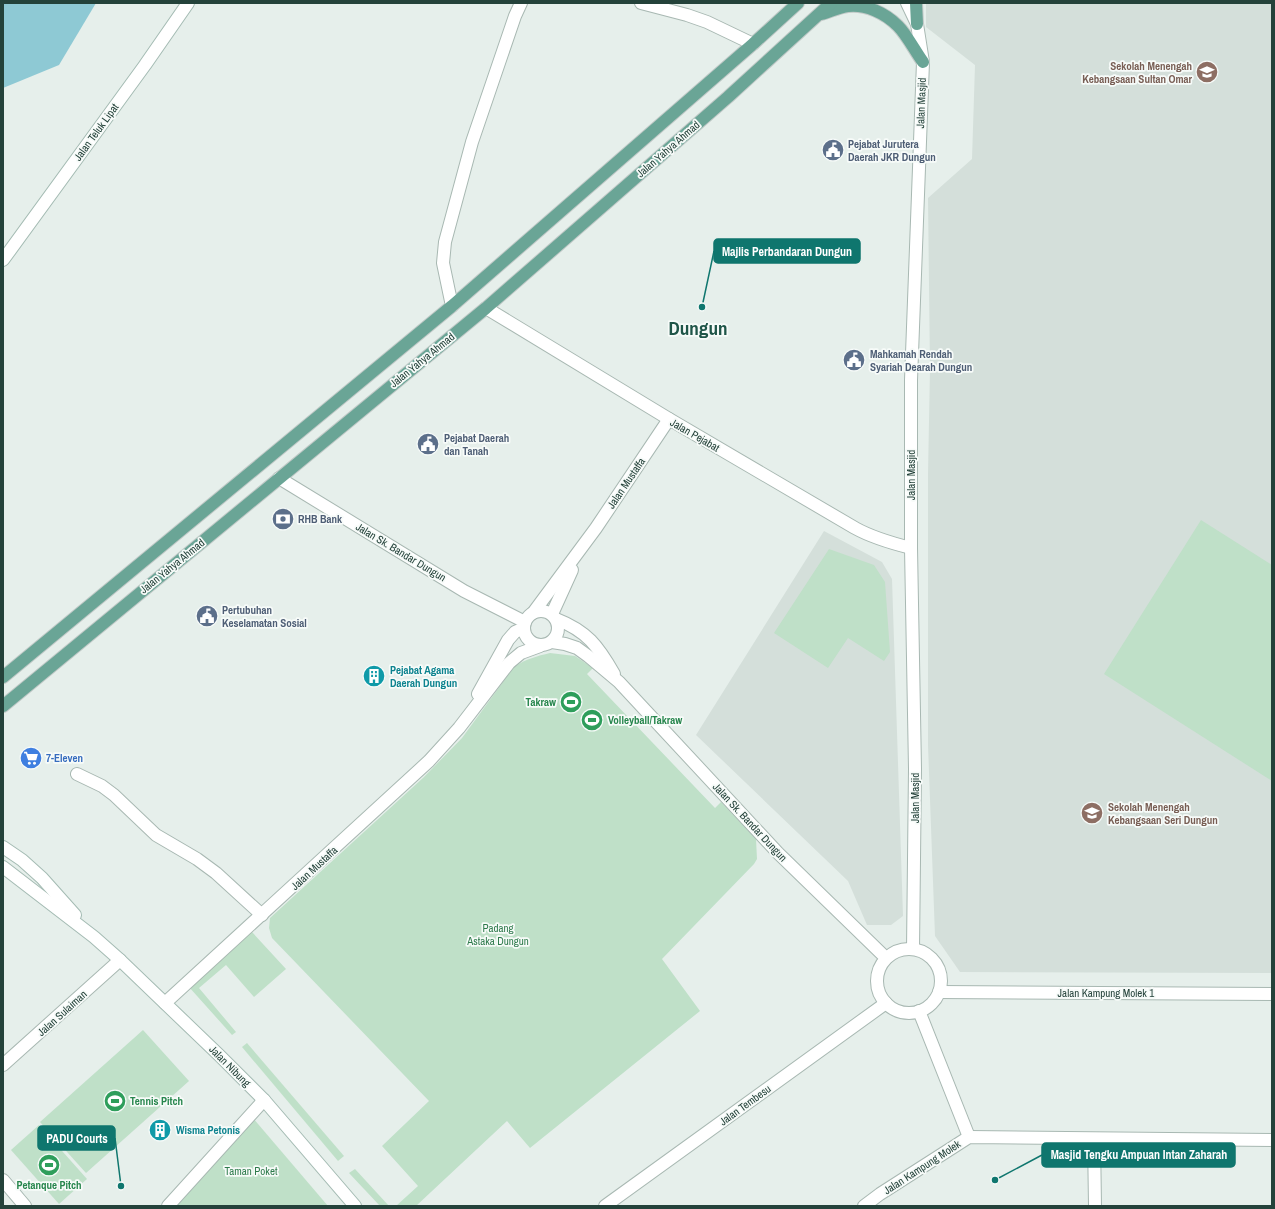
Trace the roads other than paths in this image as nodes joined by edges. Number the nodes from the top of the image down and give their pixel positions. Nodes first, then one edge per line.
1 (188, 3) edge
2 (520, 3) edge
3 (641, 3) edge
4 (798, 3) edge
5 (831, 3) edge
6 (907, 3) edge
7 (916, 3) edge
8 (818, 15) junction
9 (917, 24) junction
10 (753, 44) junction
11 (922, 62) junction
12 (3, 260) edge
13 (452, 306) junction
14 (486, 308) junction
15 (669, 420) junction
16 (279, 478) junction
17 (583, 547) junction
18 (911, 548) junction
19 (533, 613) junction
20 (554, 617) junction
21 (524, 625) junction
22 (552, 642) junction
23 (540, 646) junction
24 (3, 677) edge
25 (619, 682) junction
26 (3, 706) edge
27 (459, 728) junction
28 (77, 774) dead end
29 (3, 847) edge
30 (3, 866) edge
31 (262, 915) junction
32 (94, 937) junction
33 (913, 949) junction
34 (886, 958) junction
35 (120, 960) junction
36 (939, 992) junction
37 (1272, 994) edge
38 (165, 1003) junction
39 (886, 1003) junction
40 (919, 1011) junction
41 (3, 1065) edge
42 (264, 1100) junction
43 (970, 1137) junction
44 (1094, 1139) junction
45 (1272, 1140) edge
46 (3, 1180) edge
47 (23, 1205) edge
48 (168, 1206) edge
49 (355, 1206) edge
50 (605, 1206) edge
51 (864, 1206) edge
52 (1095, 1206) edge

1 - 12 street, Jalan Teluk Lipat
2 - 13 street
3 - 10 street
4 - 10 main road, Jalan Yahya Ahmad
5 - 8 main road, Jalan Yahya Ahmad
6 - 9 street, Jalan Masjid
7 - 9 main road
8 - 11 main road
8 - 14 main road, Jalan Yahya Ahmad
9 - 11 street, Jalan Masjid
10 - 13 main road, Jalan Yahya Ahmad
11 - 18 street, Jalan Masjid
13 - 24 main road, Jalan Yahya Ahmad
14 - 15 street, Jalan Pejabat
14 - 16 main road, Jalan Yahya Ahmad
15 - 17 street, Jalan Mustaffa
15 - 18 street, Jalan Pejabat
16 - 21 street, Jalan Sk. Bandar Dungun
16 - 26 main road, Jalan Yahya Ahmad
17 - 19 street, Jalan Mustaffa
17 - 20 street, Jalan Mustaffa
18 - 33 street, Jalan Masjid
19 - 20 street
19 - 21 street
20 - 22 street
20 - 25 street, Jalan Sk. Bandar Dungun
21 - 23 street
21 - 27 street, Jalan Mustaffa
22 - 23 street
22 - 25 street, Jalan Sk. Bandar Dungun
23 - 27 street, Jalan Mustaffa
25 - 34 street, Jalan Sk. Bandar Dungun
27 - 31 street, Jalan Mustaffa
28 - 31 street
29 - 32 street, Jalan Nibung
30 - 32 street, Jalan Nibung
31 - 38 street, Jalan Mustaffa
32 - 35 street, Jalan Nibung
33 - 34 street
33 - 36 street
34 - 39 street
35 - 38 street, Jalan Nibung
35 - 41 street, Jalan Sulaiman
36 - 37 street, Jalan Kampung Molek 1
36 - 40 street
38 - 42 street, Jalan Nibung
39 - 40 street
39 - 50 street, Jalan Tembesu
40 - 43 street
42 - 48 street
42 - 49 street, Jalan Nibung
43 - 44 street, Jalan Kampung Molek
43 - 51 street, Jalan Kampung Molek
44 - 45 street, Jalan Kampung Molek
44 - 52 street
46 - 47 street

